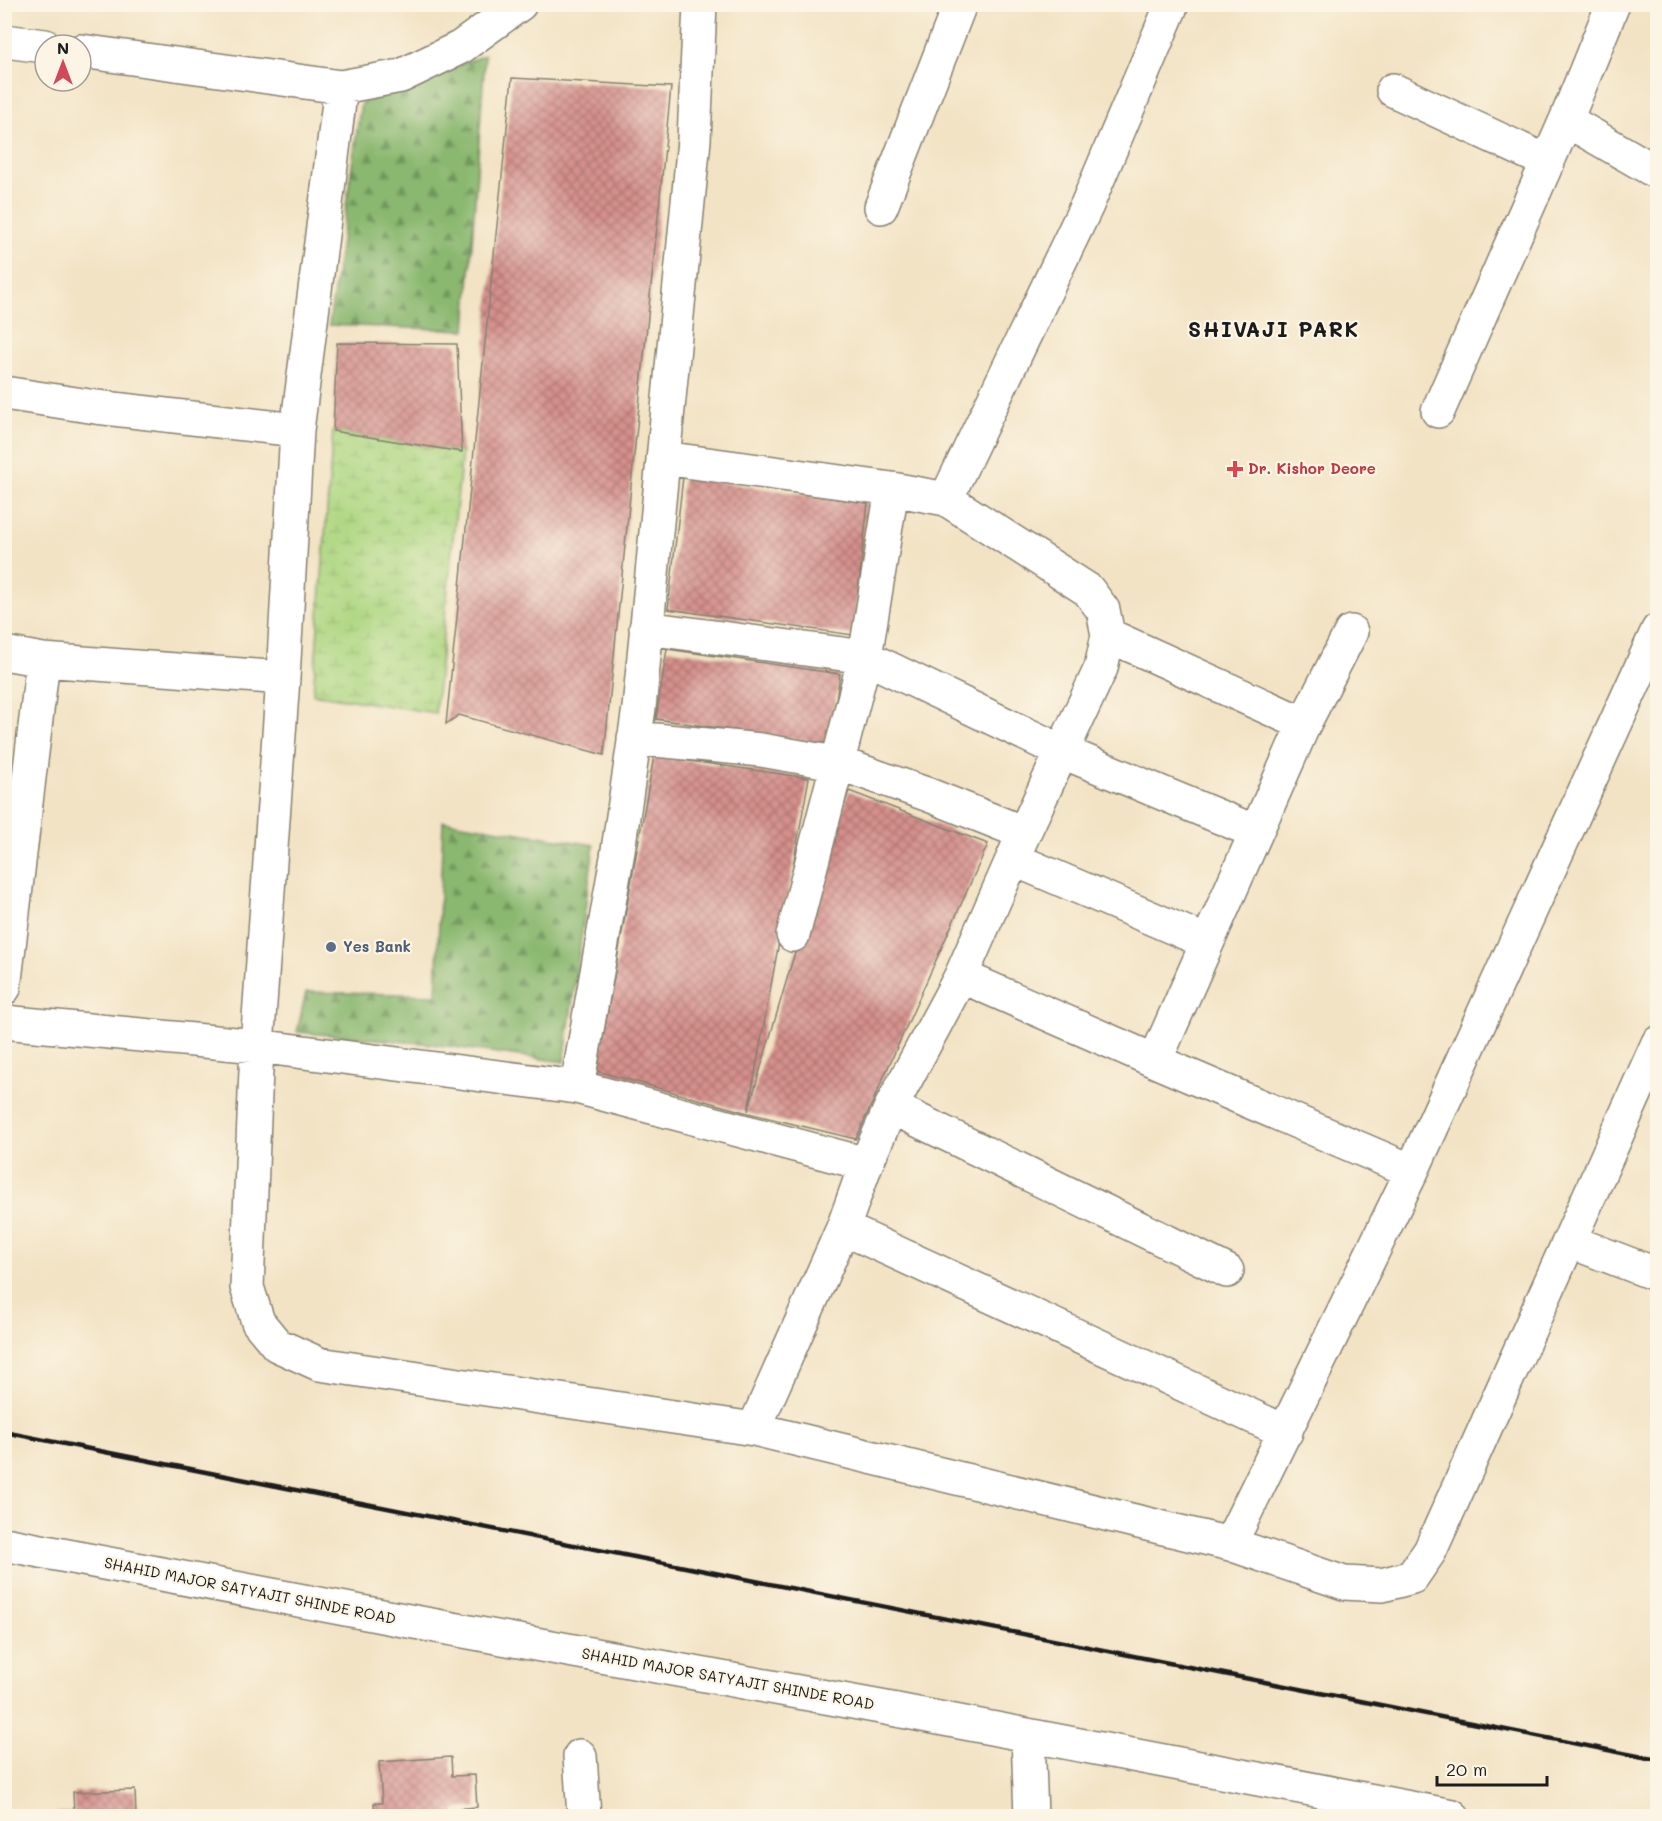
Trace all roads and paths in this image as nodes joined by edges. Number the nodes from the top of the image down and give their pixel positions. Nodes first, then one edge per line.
1 (520, 4) edge
2 (700, 4) edge
3 (960, 4) edge
4 (1172, 4) edge
5 (1613, 4) edge
6 (4, 41) edge
7 (33, 45) edge
8 (93, 53) edge
9 (341, 87) junction
10 (1393, 90) dead end
11 (1566, 120) junction
12 (1548, 162) junction
13 (1658, 173) edge
14 (881, 207) dead end
15 (4, 393) edge
16 (1438, 411) dead end
17 (297, 430) junction
18 (663, 458) junction
19 (892, 489) junction
20 (946, 499) junction
21 (646, 627) junction
22 (1658, 630) edge
23 (1351, 632) dead end
24 (1108, 635) junction
25 (4, 653) edge
26 (865, 657) junction
27 (43, 660) junction
28 (283, 678) junction
29 (1304, 724) junction
30 (634, 738) junction
31 (1063, 752) junction
32 (837, 764) junction
33 (1256, 832) junction
34 (1018, 846) junction
35 (793, 935) dead end
36 (1207, 942) junction
37 (961, 976) junction
38 (4, 988) edge
39 (4, 1022) edge
40 (1658, 1043) edge
41 (257, 1046) junction
42 (1155, 1061) junction
43 (577, 1087) junction
44 (891, 1107) junction
45 (867, 1164) junction
46 (1412, 1171) junction
47 (843, 1228) junction
48 (1569, 1241) junction
49 (1227, 1271) dead end
50 (1658, 1275) edge
51 (754, 1429) junction
52 (1286, 1432) junction
53 (4, 1544) edge
54 (1230, 1544) junction
55 (1028, 1736) junction
56 (580, 1756) dead end
57 (1400, 1812) edge
58 (584, 1816) edge
59 (1031, 1816) edge
60 (1452, 1816) edge

1 - 9 street
2 - 18 street
3 - 14 street
4 - 20 street
5 - 11 street
6 - 7 street
8 - 9 street
9 - 17 street
10 - 12 street
11 - 12 street
11 - 13 street
12 - 16 street
15 - 17 street
17 - 28 street
18 - 19 street
18 - 21 street
19 - 20 street
19 - 26 street
20 - 24 street
21 - 26 street
21 - 30 street
22 - 46 street
23 - 29 street
24 - 29 street
24 - 31 street
25 - 27 street
26 - 31 street
26 - 32 street
27 - 28 street
27 - 38 street
28 - 41 street
29 - 33 street
30 - 32 street
30 - 43 street
31 - 33 street
31 - 34 street
32 - 34 street
32 - 35 street
33 - 36 street
34 - 36 street
34 - 37 street
36 - 42 street
37 - 42 street
37 - 44 street
39 - 41 street
40 - 48 street
41 - 43 street
41 - 51 street
42 - 46 street
43 - 45 street
44 - 45 street
44 - 49 street
45 - 47 street
46 - 52 street
47 - 51 street
47 - 52 street
48 - 50 street
48 - 54 street
51 - 54 street
52 - 54 street
53 - 55 street, SHAHID MAJOR SATYAJIT SHINDE ROAD
55 - 57 street, SHAHID MAJOR SATYAJIT SHINDE ROAD
55 - 59 street
56 - 58 street
57 - 60 street, SHAHID MAJOR SATYAJIT SHINDE ROAD

